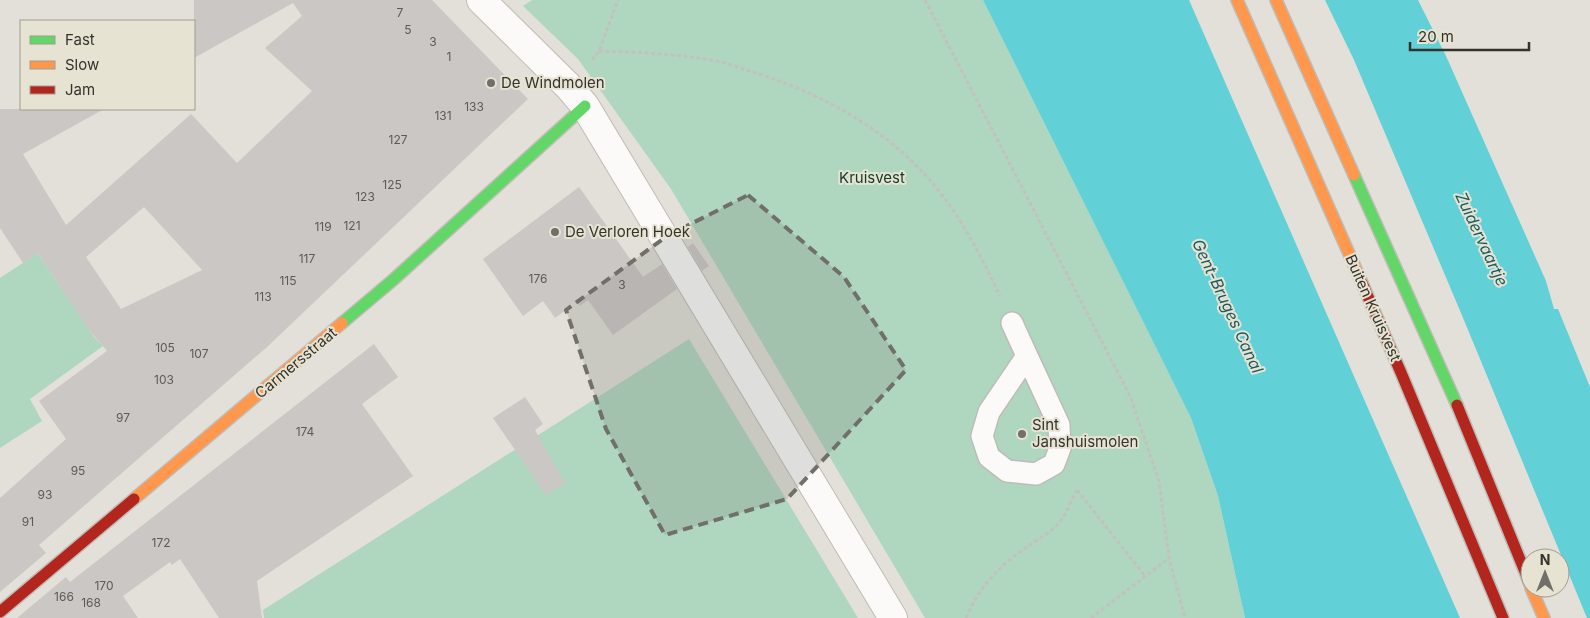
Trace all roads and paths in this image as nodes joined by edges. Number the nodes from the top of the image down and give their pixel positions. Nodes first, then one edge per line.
1 (480, 0) edge
2 (618, 0) edge
3 (925, 0) edge
4 (1237, 0) edge
5 (1276, 0) edge
6 (585, 106) junction
7 (1012, 323) joint
8 (1027, 356) junction
9 (1073, 485) dead end
10 (1077, 490) junction
11 (1169, 558) junction
12 (1520, 559) edge
13 (1145, 576) junction
14 (1536, 598) edge
15 (0, 612) edge
16 (893, 618) edge
17 (966, 618) edge
18 (1091, 618) edge
19 (1185, 618) edge
20 (1502, 618) edge
21 (1544, 618) edge

1 - 6 street
2 - 7 path
3 - 11 path
4 - 20 main road, Buiten Kruisvest
5 - 12 main road
6 - 15 main road, Carmersstraat
6 - 16 street
7 - 8 lane
8 - 8 lane
9 - 10 path
10 - 13 path
10 - 17 path
11 - 13 path
11 - 19 path
13 - 18 path
14 - 21 main road

